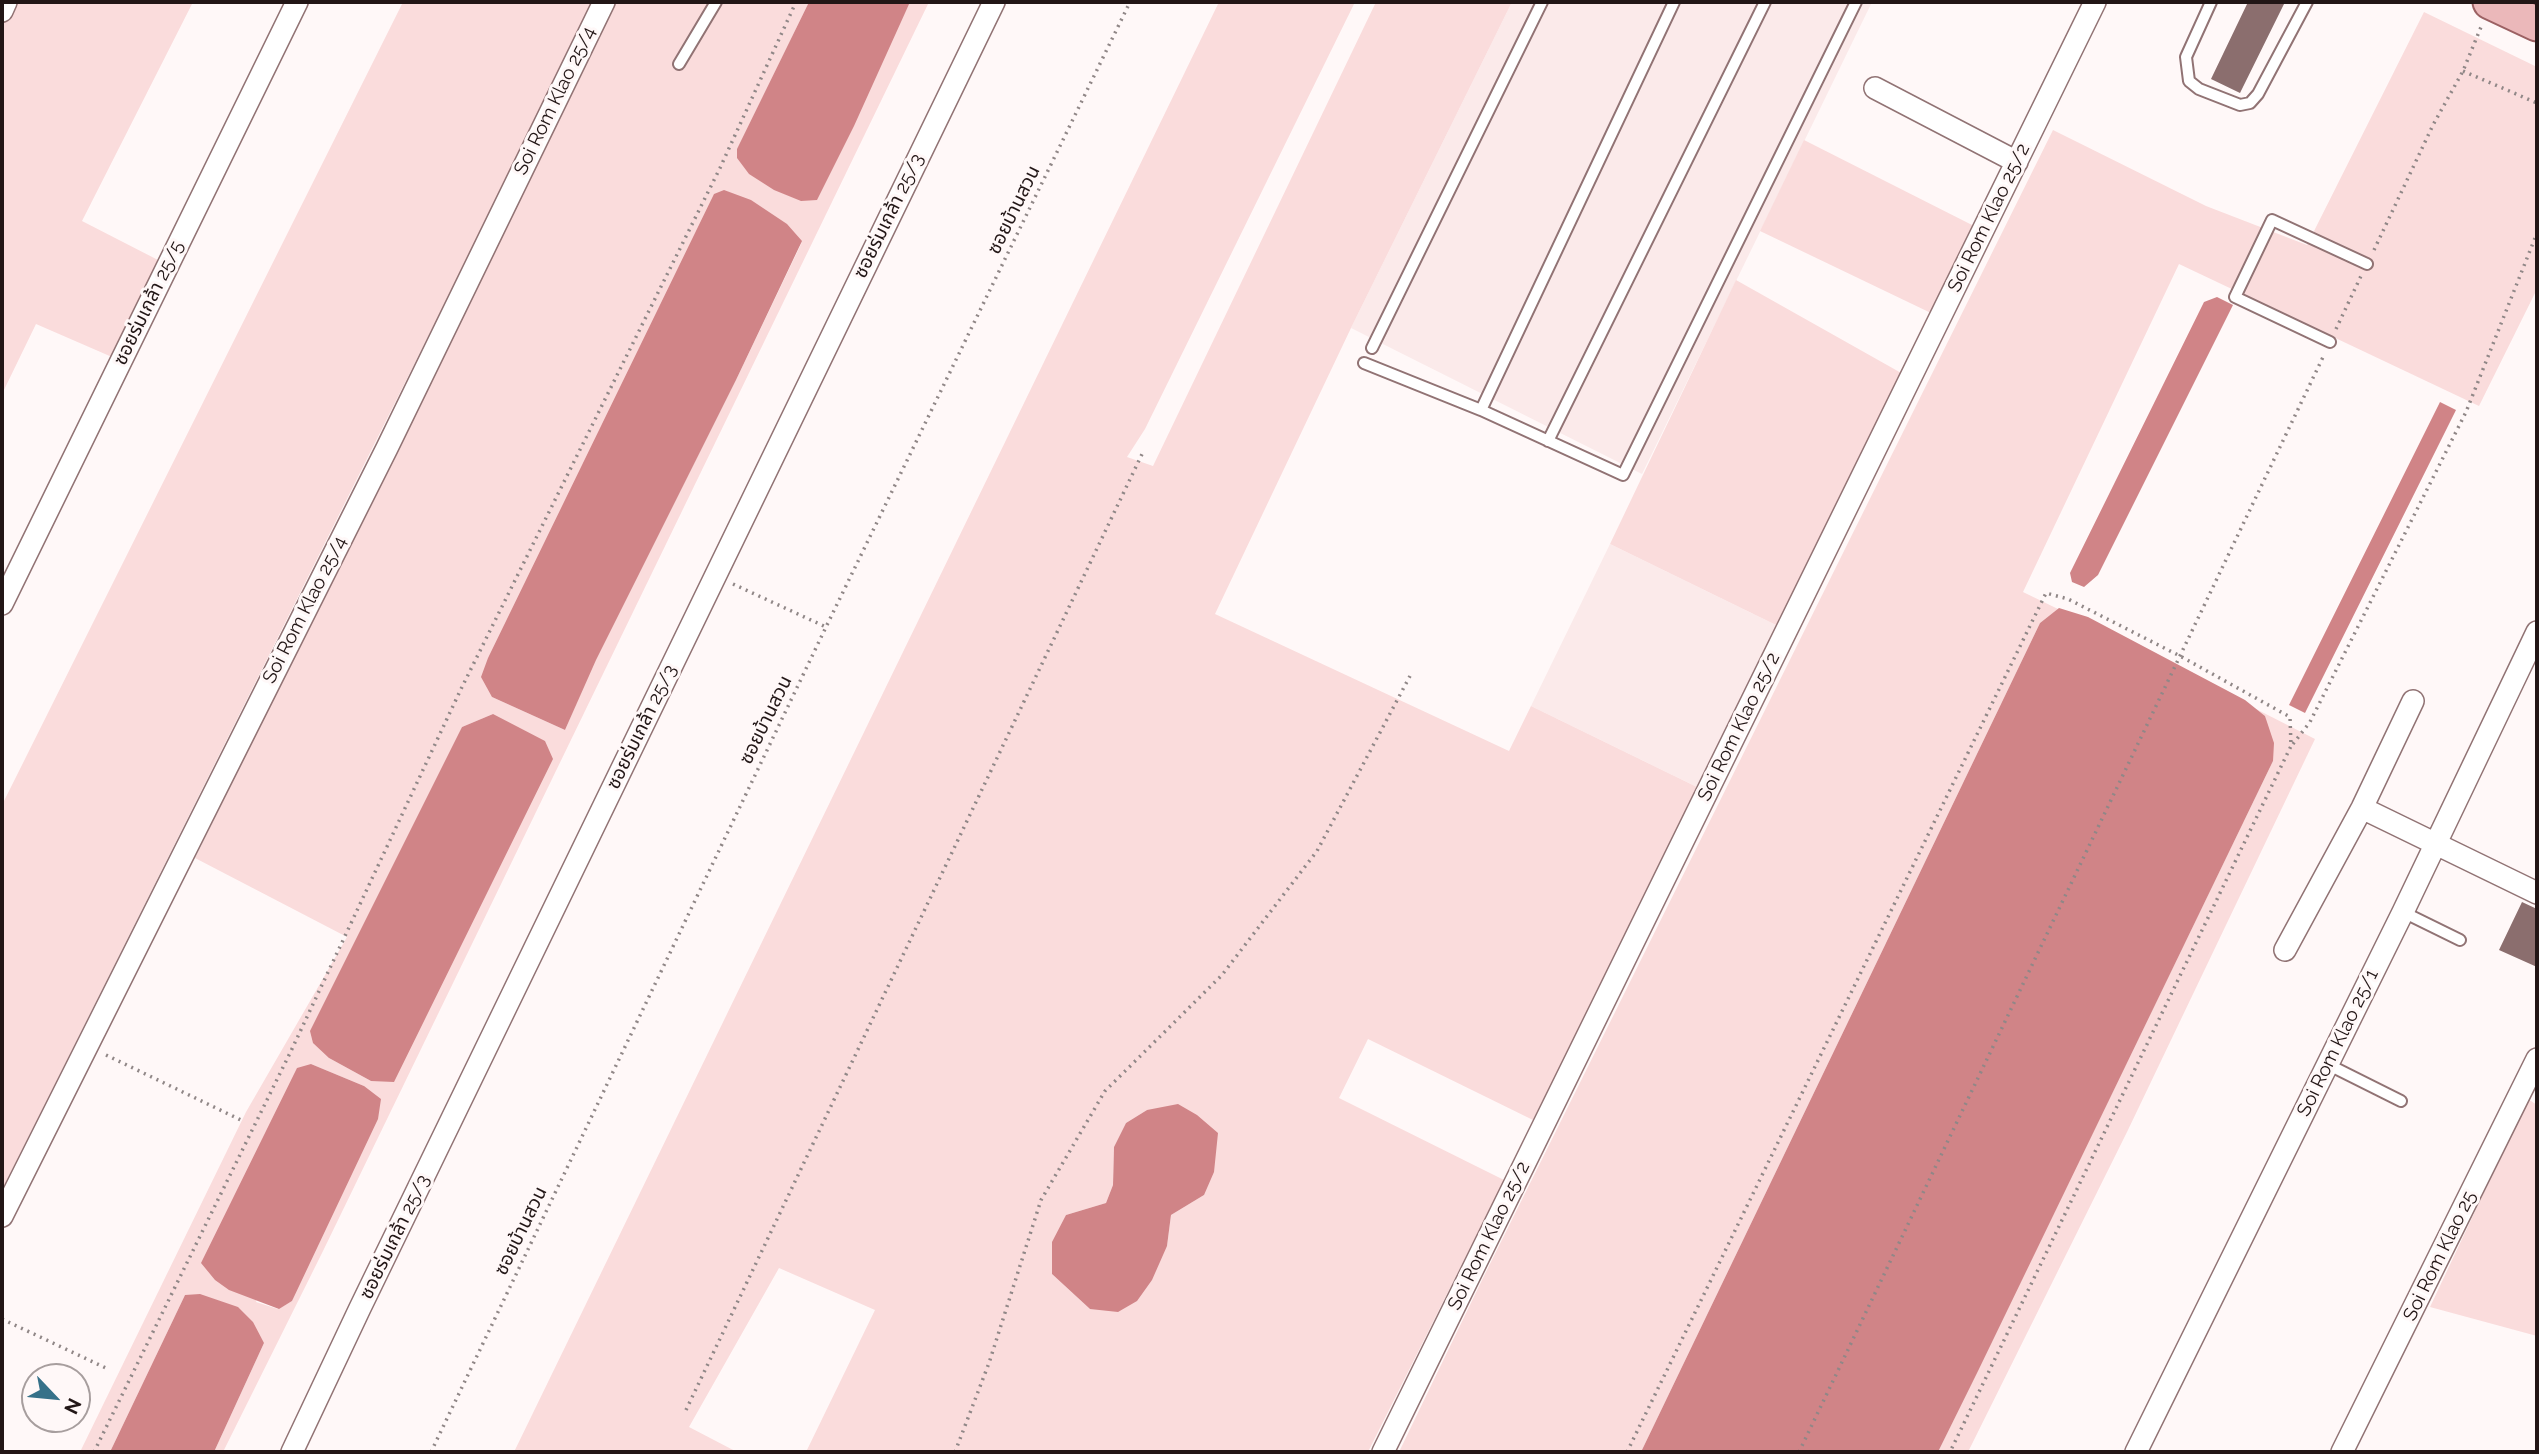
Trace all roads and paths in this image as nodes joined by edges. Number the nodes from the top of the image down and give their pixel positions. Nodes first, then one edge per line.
1 (6, 2) edge
2 (297, 2) edge
3 (604, 2) edge
4 (716, 2) edge
5 (796, 2) edge
6 (994, 2) edge
7 (1130, 2) edge
8 (1542, 2) edge
9 (1674, 2) edge
10 (1765, 2) edge
11 (1856, 2) edge
12 (2095, 2) edge
13 (2211, 2) edge
14 (2307, 2) edge
15 (2490, 2) edge
16 (2, 11) edge
17 (2537, 24) edge
18 (679, 64) dead end
19 (2463, 71) dead end
20 (1875, 88) dead end
21 (2537, 103) edge
22 (2017, 162) junction
23 (2537, 233) edge
24 (2367, 264) dead end
25 (2330, 342) dead end
26 (1372, 348) dead end
27 (1364, 363) dead end
28 (1481, 410) junction
29 (1548, 441) junction
30 (1143, 452) dead end
31 (731, 583) dead end
32 (2, 604) edge
33 (826, 627) junction
34 (2537, 632) edge
35 (2180, 656) junction
36 (1410, 676) dead end
37 (2413, 701) dead end
38 (2291, 746) junction
39 (2362, 808) junction
40 (2435, 841) junction
41 (2537, 892) edge
42 (2403, 912) junction
43 (2460, 940) dead end
44 (2285, 950) dead end
45 (87, 1045) junction
46 (2537, 1059) edge
47 (2327, 1064) junction
48 (2401, 1101) dead end
49 (243, 1121) dead end
50 (2, 1216) edge
51 (2, 1319) edge
52 (108, 1368) dead end
53 (686, 1410) dead end
54 (94, 1452) edge
55 (292, 1452) edge
56 (431, 1452) edge
57 (956, 1452) edge
58 (1383, 1452) edge
59 (1627, 1452) edge
60 (1799, 1452) edge
61 (1950, 1452) edge
62 (2136, 1452) edge
63 (2342, 1452) edge

1 - 16 street
2 - 32 street, ซอยร่มเกล้า 25/5
3 - 45 street, Soi Rom Klao 25/4
4 - 18 lane
5 - 54 path
6 - 55 street, ซอยร่มเกล้า 25/3
7 - 33 path, ซอยบ้านสวน
8 - 26 lane
9 - 28 lane
10 - 29 lane
11 - 29 lane
12 - 22 street, Soi Rom Klao 25/2
13 - 14 lane
15 - 17 main road
19 - 21 path
20 - 22 street
22 - 58 street, Soi Rom Klao 25/2
23 - 38 path
24 - 25 lane
27 - 28 lane
28 - 29 lane
30 - 53 path
31 - 33 path
33 - 56 path, ซอยบ้านสวน
34 - 40 street, Soi Rom Klao 25/1
35 - 38 path
35 - 59 path
35 - 60 path
36 - 57 path
37 - 39 street
38 - 61 path
39 - 40 street
39 - 44 street
40 - 41 street
40 - 42 street, Soi Rom Klao 25/1
42 - 43 lane
42 - 47 street, Soi Rom Klao 25/1
45 - 49 path
45 - 50 street, Soi Rom Klao 25/4
46 - 63 street, Soi Rom Klao 25
47 - 48 lane
47 - 62 street, Soi Rom Klao 25/1
51 - 52 path

